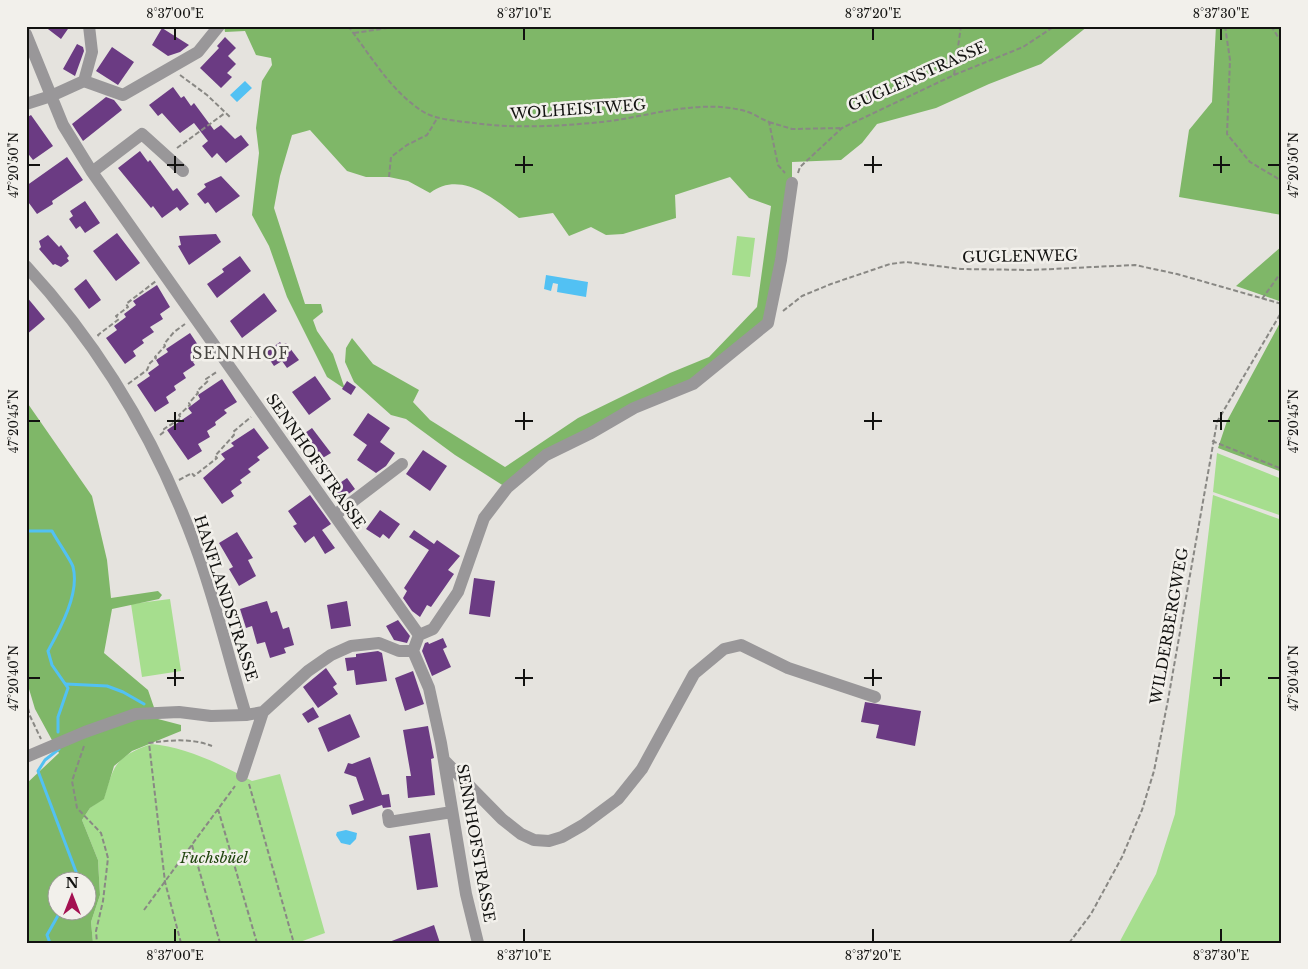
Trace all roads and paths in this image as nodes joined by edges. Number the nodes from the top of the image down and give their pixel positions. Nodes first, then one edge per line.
1 (89, 26) edge
2 (219, 26) edge
3 (348, 26) edge
4 (401, 26) edge
5 (961, 26) edge
6 (1055, 26) edge
7 (1225, 26) edge
8 (1270, 26) edge
9 (353, 33) junction
10 (26, 34) edge
11 (1282, 43) edge
12 (170, 68) junction
13 (954, 75) junction
14 (84, 81) junction
15 (51, 96) junction
16 (26, 104) edge
17 (226, 113) junction
18 (230, 117) dead end
19 (438, 117) junction
20 (769, 122) junction
21 (842, 128) junction
22 (178, 167) joint
23 (800, 167) dead end
24 (782, 169) dead end
25 (92, 172) junction
26 (390, 177) dead end
27 (1282, 181) edge
28 (792, 183) dead end
29 (26, 266) edge
30 (1282, 271) edge
31 (149, 286) dead end
32 (1262, 299) junction
33 (1282, 304) edge
34 (1282, 311) edge
35 (768, 323) junction
36 (183, 325) dead end
37 (92, 347) junction
38 (216, 373) dead end
39 (120, 390) junction
40 (248, 419) dead end
41 (1212, 441) junction
42 (150, 442) junction
43 (402, 464) dead end
44 (1282, 469) edge
45 (171, 485) junction
46 (335, 515) junction
47 (419, 635) junction
48 (413, 651) junction
49 (875, 697) dead end
50 (26, 701) edge
51 (263, 712) junction
52 (246, 715) junction
53 (85, 732) junction
54 (212, 746) dead end
55 (45, 749) junction
56 (26, 757) edge
57 (444, 760) junction
58 (242, 776) junction
59 (218, 809) junction
60 (452, 812) junction
61 (388, 815) dead end
62 (192, 845) junction
63 (165, 882) junction
64 (144, 910) dead end
65 (293, 940) dead end
66 (97, 943) edge
67 (181, 943) edge
68 (220, 943) edge
69 (257, 943) edge
70 (478, 943) edge
71 (1069, 943) edge

1 - 14 street
2 - 12 street
3 - 9 path, WOLHEISTWEG
4 - 9 path
5 - 13 path
6 - 13 path, GUGLENSTRASSE
7 - 27 path
8 - 11 path
9 - 19 path, WOLHEISTWEG
10 - 15 street, SENNHOFSTRASSE
12 - 14 street
12 - 17 path
13 - 21 path, GUGLENSTRASSE
14 - 15 street
15 - 16 street
15 - 25 street, SENNHOFSTRASSE
17 - 18 path
17 - 22 path
19 - 20 path, WOLHEISTWEG
19 - 26 path
20 - 21 path, WOLHEISTWEG
20 - 24 path
21 - 23 path, GUGLENSTRASSE
22 - 25 street
25 - 46 street, SENNHOFSTRASSE
28 - 35 street
29 - 37 street, HANFLANDSTRASSE
30 - 32 path
31 - 37 path
32 - 33 path, GUGLENWEG
32 - 35 path, GUGLENWEG
34 - 41 path, WILDERBERGWEG
35 - 47 street
36 - 39 path
37 - 39 street, HANFLANDSTRASSE
38 - 42 path
39 - 42 street, HANFLANDSTRASSE
40 - 45 path
41 - 44 path
41 - 71 path, WILDERBERGWEG
42 - 45 street, HANFLANDSTRASSE
43 - 46 street
45 - 52 street, HANFLANDSTRASSE
46 - 47 street, SENNHOFSTRASSE
47 - 48 street
48 - 51 street
48 - 57 street, SENNHOFSTRASSE
49 - 57 street
50 - 55 path
51 - 52 street
51 - 58 street
52 - 53 street
53 - 55 street
53 - 66 path
54 - 63 path
55 - 56 street
57 - 60 street, SENNHOFSTRASSE
58 - 59 path
58 - 65 path
59 - 62 path
59 - 69 path
60 - 61 street
60 - 70 street, SENNHOFSTRASSE
62 - 63 path
62 - 68 path
63 - 64 path
63 - 67 path

